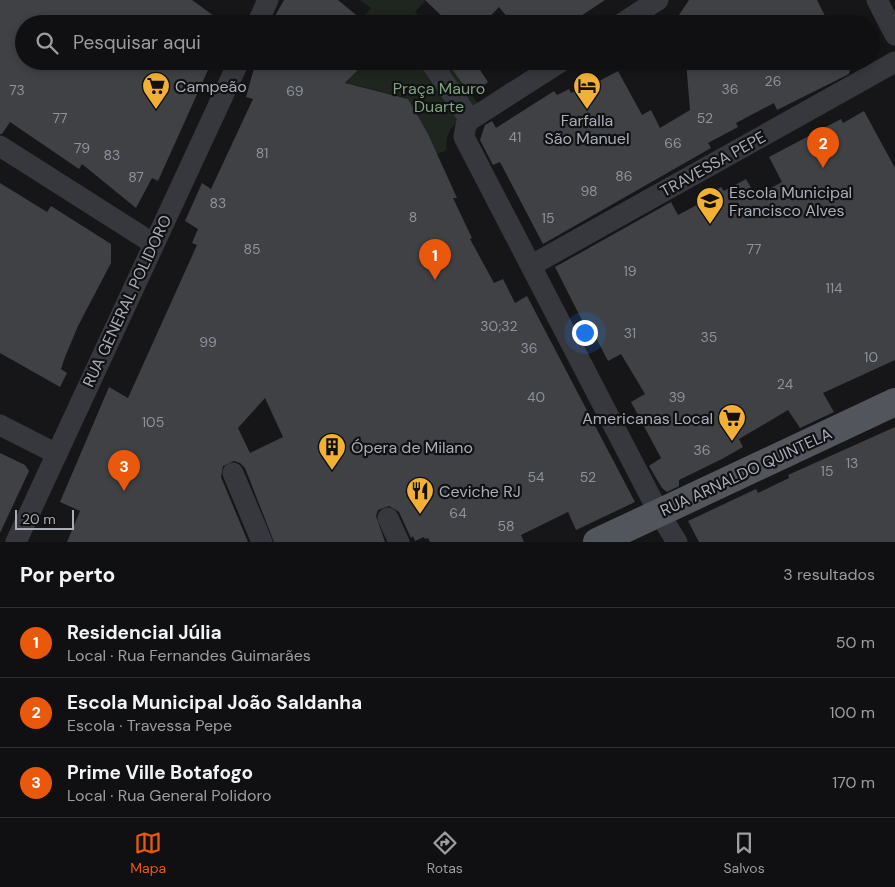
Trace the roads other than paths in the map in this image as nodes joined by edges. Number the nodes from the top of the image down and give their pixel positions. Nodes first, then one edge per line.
1 (268, 0) edge
2 (658, 0) edge
3 (877, 0) edge
4 (261, 15) edge
5 (635, 15) edge
6 (895, 35) edge
7 (895, 62) edge
8 (235, 70) edge
9 (436, 70) edge
10 (548, 70) edge
11 (470, 120) junction
12 (0, 146) edge
13 (154, 244) junction
14 (532, 266) junction
15 (895, 402) edge
16 (0, 425) edge
17 (57, 454) junction
18 (232, 473) dead end
19 (659, 513) junction
20 (388, 518) dead end
21 (16, 542) edge
22 (262, 542) edge
23 (399, 542) edge
24 (597, 542) edge
25 (676, 542) edge

1 - 4 street
2 - 5 street
3 - 6 street
7 - 14 street, TRAVESSA PEPE
8 - 13 street, RUA GENERAL POLIDORO
9 - 11 street
10 - 11 street
11 - 14 street
12 - 13 street
13 - 17 street, RUA GENERAL POLIDORO
14 - 19 street
15 - 19 main road, RUA ARNALDO QUINTELA
16 - 17 street
17 - 21 street, RUA GENERAL POLIDORO
18 - 22 street
19 - 24 main road, RUA ARNALDO QUINTELA
19 - 25 street
20 - 23 street

